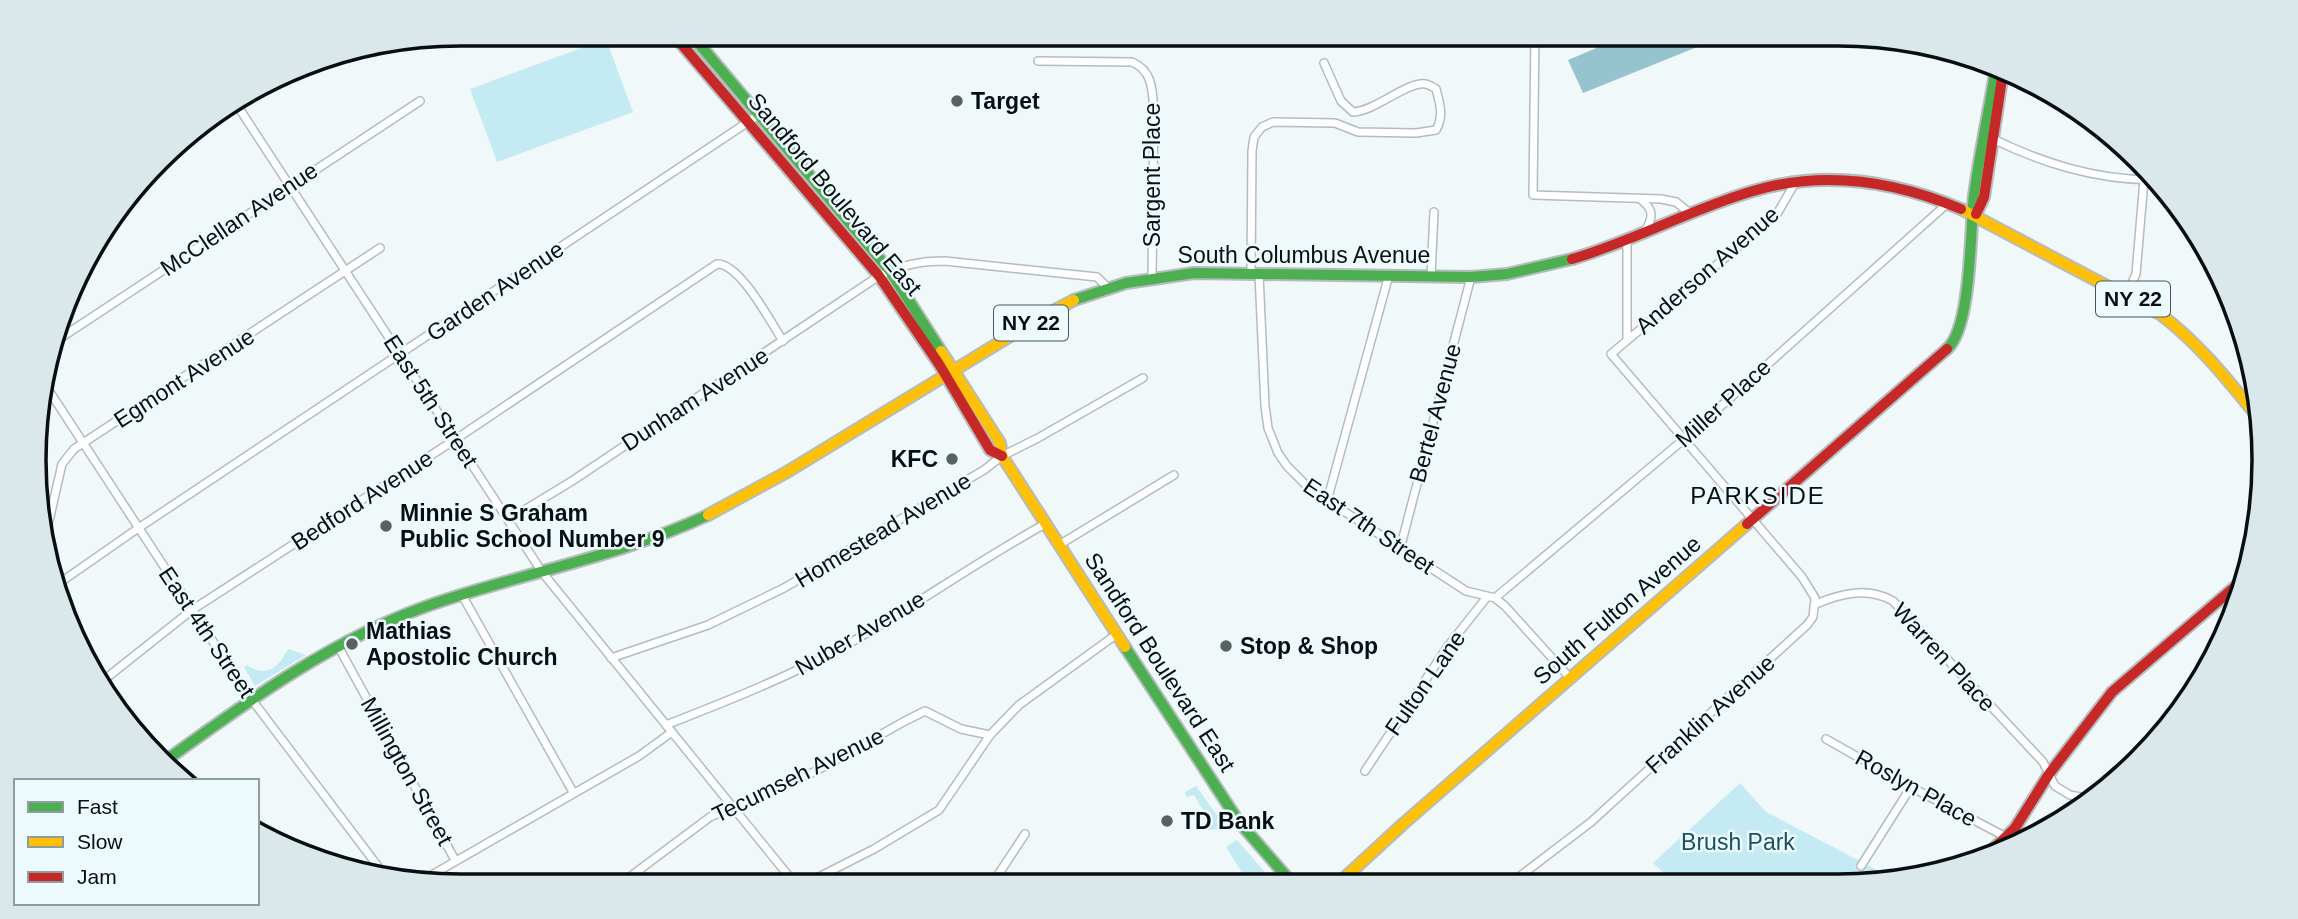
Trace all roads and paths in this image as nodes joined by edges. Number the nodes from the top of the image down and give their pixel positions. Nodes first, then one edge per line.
1 (683, 46) edge
2 (700, 46) edge
3 (1535, 46) edge
4 (1038, 61) dead end
5 (1324, 63) dead end
6 (1995, 76) edge
7 (2001, 79) edge
8 (420, 101) dead end
9 (239, 109) edge
10 (753, 119) junction
11 (1989, 137) junction
12 (2143, 180) edge
13 (1796, 181) junction
14 (2147, 183) edge
15 (289, 187) junction
16 (1639, 198) junction
17 (1948, 203) junction
18 (1434, 212) dead end
19 (1691, 214) junction
20 (1975, 217) junction
21 (1644, 232) junction
22 (1627, 239) junction
23 (380, 248) dead end
24 (346, 270) junction
25 (885, 273) junction
26 (1255, 274) junction
27 (1390, 275) junction
28 (1431, 276) junction
29 (1152, 277) junction
30 (1471, 277) junction
31 (1107, 287) junction
32 (2126, 296) junction
33 (64, 335) edge
34 (1626, 339) junction
35 (783, 341) junction
36 (400, 354) junction
37 (949, 372) junction
38 (1143, 378) dead end
39 (51, 393) edge
40 (2249, 407) edge
41 (456, 439) junction
42 (1682, 440) junction
43 (84, 443) junction
44 (1002, 456) junction
45 (1174, 475) dead end
46 (1327, 501) junction
47 (50, 518) edge
48 (508, 520) junction
49 (1752, 520) junction
50 (1045, 524) junction
51 (137, 528) junction
52 (1059, 545) junction
53 (1401, 548) junction
54 (542, 572) junction
55 (64, 580) edge
56 (2230, 592) edge
57 (463, 595) junction
58 (1491, 597) junction
59 (1816, 604) junction
60 (192, 610) junction
61 (1117, 634) junction
62 (338, 646) junction
63 (611, 658) junction
64 (107, 677) edge
65 (1570, 678) junction
66 (252, 700) junction
67 (666, 724) junction
68 (672, 732) junction
69 (990, 735) junction
70 (1826, 739) dead end
71 (172, 757) edge
72 (1365, 771) dead end
73 (2049, 774) junction
74 (1911, 787) junction
75 (573, 792) junction
76 (2079, 797) edge
77 (732, 806) junction
78 (1025, 834) dead end
79 (2006, 837) joint
80 (455, 860) junction
81 (377, 866) edge
82 (1861, 866) dead end
83 (434, 873) edge
84 (634, 874) edge
85 (787, 874) edge
86 (825, 874) edge
87 (999, 874) edge
88 (1284, 874) edge
89 (1349, 874) edge
90 (1523, 874) edge

1 - 10 main road, Sandford Boulevard East
2 - 10 main road, Sandford Boulevard East
3 - 16 street
4 - 29 street, Sargent Place
5 - 26 street, East 7th Street
6 - 11 main road, South Fulton Avenue
7 - 11 main road, South Fulton Avenue
8 - 15 street, McClellan Avenue
9 - 15 street, East 5th Street
10 - 25 main road, Sandford Boulevard East
10 - 36 street, Garden Avenue
11 - 12 street
11 - 20 main road, South Fulton Avenue
13 - 17 main road, South Columbus Avenue / NY 22
13 - 19 main road, South Columbus Avenue / NY 22
13 - 34 street, Anderson Avenue
14 - 32 street
15 - 24 street, East 5th Street
15 - 33 street, McClellan Avenue
16 - 19 street
16 - 21 street
17 - 20 main road, South Columbus Avenue / NY 22
17 - 42 street, Miller Place
18 - 28 street
19 - 21 main road, South Columbus Avenue / NY 22
20 - 32 main road, South Columbus Avenue / NY 22
20 - 49 main road, South Fulton Avenue
21 - 22 main road, South Columbus Avenue / NY 22
22 - 30 main road, South Columbus Avenue / NY 22
22 - 34 street
23 - 24 street, Egmont Avenue
24 - 36 street, East 5th Street
24 - 43 street, Egmont Avenue
25 - 31 street, Dunham Avenue
25 - 35 street, Dunham Avenue
25 - 37 main road, Sandford Boulevard East
26 - 27 main road, South Columbus Avenue / NY 22
26 - 29 main road, South Columbus Avenue / NY 22
26 - 46 street, East 7th Street
27 - 28 main road, South Columbus Avenue / NY 22
27 - 46 street
28 - 30 main road, South Columbus Avenue / NY 22
29 - 31 main road, South Columbus Avenue / NY 22
30 - 53 street, Bertel Avenue
31 - 37 main road, South Columbus Avenue / NY 22
32 - 40 main road, South Columbus Avenue / NY 22
34 - 42 street, Anderson Avenue
35 - 41 street, Bedford Avenue
35 - 48 street, Dunham Avenue
36 - 41 street, East 5th Street
36 - 51 street, Garden Avenue
37 - 44 main road, Sandford Boulevard East
37 - 54 main road, South Columbus Avenue / NY 22
38 - 44 street, Homestead Avenue
39 - 43 street, East 4th Street
41 - 48 street, East 5th Street
41 - 60 street, Bedford Avenue
42 - 49 street
42 - 58 street, Miller Place
43 - 47 street, Egmont Avenue
43 - 51 street, East 4th Street
44 - 50 main road, Sandford Boulevard East
44 - 63 street, Homestead Avenue
45 - 52 street
46 - 53 street, East 7th Street
48 - 54 street, East 5th Street
49 - 59 street
49 - 65 main road, South Fulton Avenue
50 - 52 main road, Sandford Boulevard East
50 - 67 street, Nuber Avenue
51 - 55 street, Garden Avenue
51 - 60 street, East 4th Street
52 - 61 main road, Sandford Boulevard East
53 - 58 street, East 7th Street
54 - 57 main road, South Columbus Avenue / NY 22
54 - 63 street, East 5th Street
56 - 73 main road
57 - 62 main road, South Columbus Avenue / NY 22
57 - 75 street
58 - 65 street, East 7th Street
58 - 72 street, Fulton Lane
59 - 73 street, Warren Place
59 - 90 street, Franklin Avenue
60 - 64 street, Bedford Avenue
60 - 66 street, East 4th Street
61 - 69 street
61 - 88 main road, Sandford Boulevard East
62 - 66 main road, South Columbus Avenue / NY 22
62 - 80 street, Millington Street
63 - 67 street, East 5th Street
65 - 89 main road, South Fulton Avenue
66 - 71 main road, South Columbus Avenue / NY 22
66 - 81 street, East 4th Street
67 - 68 street, East 5th Street
68 - 75 street
68 - 77 street, East 5th Street
69 - 77 street, Tecumseh Avenue
69 - 86 street
70 - 74 street, Roslyn Place
73 - 76 street, Warren Place
73 - 79 main road
74 - 79 street, Roslyn Place
74 - 82 street
75 - 80 street
77 - 84 street, Tecumseh Avenue
77 - 85 street, East 5th Street
78 - 87 street
80 - 83 street

